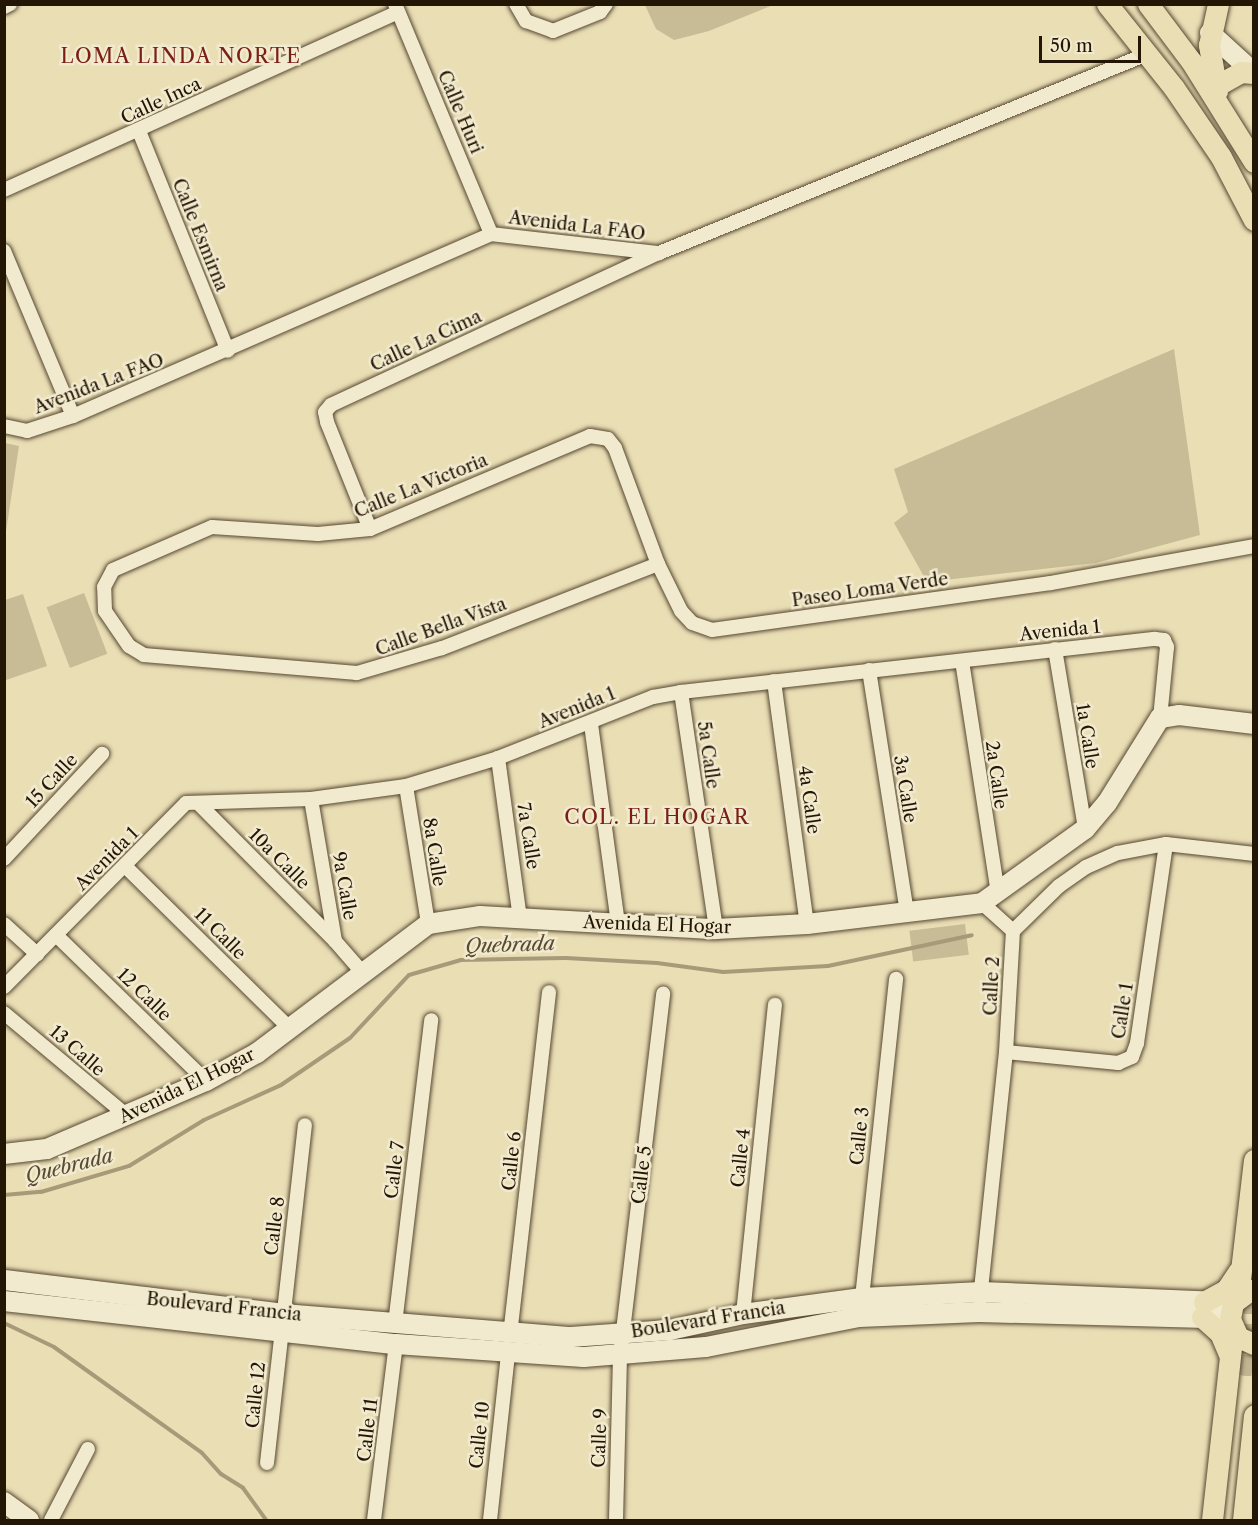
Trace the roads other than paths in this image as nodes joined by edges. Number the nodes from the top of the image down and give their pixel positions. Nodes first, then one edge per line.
1 (10, 4) edge
2 (516, 4) edge
3 (606, 4) edge
4 (1107, 4) edge
5 (1148, 4) edge
6 (1218, 4) edge
7 (4, 7) edge
8 (396, 8) edge
9 (1210, 33) junction
10 (1147, 54) junction
11 (1254, 73) edge
12 (1216, 86) junction
13 (1225, 115) junction
14 (139, 131) junction
15 (1254, 162) edge
16 (4, 190) edge
17 (1254, 220) edge
18 (491, 234) junction
19 (4, 251) edge
20 (659, 253) junction
21 (228, 351) junction
22 (73, 416) junction
23 (4, 426) edge
24 (608, 439) joint
25 (370, 529) junction
26 (1254, 546) edge
27 (658, 564) junction
28 (105, 611) joint
29 (1055, 649) junction
30 (962, 661) junction
31 (869, 670) junction
32 (774, 681) junction
33 (681, 692) junction
34 (1160, 718) junction
35 (591, 724) junction
36 (1254, 724) edge
37 (102, 754) dead end
38 (498, 758) junction
39 (406, 786) junction
40 (311, 799) junction
41 (198, 803) junction
42 (1085, 829) junction
43 (1166, 844) junction
44 (1254, 854) edge
45 (4, 859) edge
46 (126, 867) junction
47 (990, 898) junction
48 (907, 913) junction
49 (520, 920) junction
50 (4, 924) edge
51 (428, 924) junction
52 (618, 924) junction
53 (807, 924) junction
54 (716, 929) junction
55 (1013, 931) junction
56 (56, 935) junction
57 (335, 941) junction
58 (37, 954) junction
59 (361, 971) junction
60 (896, 979) dead end
61 (4, 987) edge
62 (549, 992) dead end
63 (663, 994) dead end
64 (775, 1005) dead end
65 (4, 1013) edge
66 (430, 1020) dead end
67 (289, 1028) junction
68 (1006, 1052) junction
69 (206, 1081) junction
70 (127, 1116) junction
71 (305, 1125) dead end
72 (4, 1154) edge
73 (1254, 1160) edge
74 (1249, 1258) edge
75 (4, 1280) edge
76 (981, 1292) junction
77 (862, 1298) junction
78 (4, 1301) edge
79 (1238, 1307) edge
80 (1203, 1310) junction
81 (979, 1312) junction
82 (743, 1314) junction
83 (282, 1322) junction
84 (623, 1333) junction
85 (396, 1334) junction
86 (509, 1344) junction
87 (1254, 1344) edge
88 (620, 1356) junction
89 (1235, 1366) junction
90 (1254, 1416) edge
91 (88, 1449) dead end
92 (267, 1463) dead end
93 (4, 1502) edge
94 (29, 1521) edge
95 (51, 1521) edge
96 (374, 1521) edge
97 (490, 1521) edge
98 (616, 1521) edge
99 (1212, 1521) edge
100 (1225, 1521) edge
101 (1243, 1521) edge

1 - 7 street
2 - 3 street
4 - 10 main road
5 - 13 main road
6 - 9 main road
8 - 14 street, Calle Inca
8 - 18 street, Calle Huri
9 - 11 street
9 - 12 main road
10 - 17 main road
10 - 20 street, Avenida La FAO
11 - 12 main road
12 - 13 main road
13 - 15 main road
14 - 16 street, Calle Inca
14 - 21 street, Calle Esmirna
18 - 20 street, Avenida La FAO
18 - 21 street, Avenida La FAO
19 - 22 street
20 - 25 street, Calle La Cima
21 - 22 street, Avenida La FAO
22 - 23 street, Avenida La FAO
24 - 25 street, Calle La Victoria
24 - 27 street, Paseo Loma Verde
25 - 28 street, Calle La Victoria
26 - 27 street, Paseo Loma Verde
27 - 28 street, Calle Bella Vista
29 - 30 street, Avenida 1
29 - 34 street, Avenida 1
29 - 42 street, 1a Calle
30 - 31 street, Avenida 1
30 - 47 street, 2a Calle
31 - 32 street, Avenida 1
31 - 48 street, 3a Calle
32 - 33 street, Avenida 1
32 - 53 street, 4a Calle
33 - 35 street, Avenida 1
33 - 54 street, 5a Calle
34 - 36 street
34 - 42 street, Avenida El Hogar
35 - 38 street, Avenida 1
35 - 52 street
37 - 45 street, 15 Calle
38 - 39 street, Avenida 1
38 - 49 street, 7a Calle
39 - 40 street, Avenida 1
39 - 51 street, 8a Calle
40 - 41 street, Avenida 1
40 - 57 street, 9a Calle
41 - 46 street, Avenida 1
41 - 57 street, 10a Calle
42 - 47 street, Avenida El Hogar
43 - 44 street
43 - 55 street
43 - 68 street, Calle 1
46 - 56 street, Avenida 1
46 - 67 street, 11 Calle
47 - 48 street, Avenida El Hogar
47 - 55 street
48 - 53 street, Avenida El Hogar
49 - 51 street, Avenida El Hogar
49 - 52 street, Avenida El Hogar
50 - 58 street
51 - 59 street, Avenida El Hogar
52 - 54 street, Avenida El Hogar
53 - 54 street, Avenida El Hogar
55 - 68 street, Calle 2
56 - 58 street, Avenida 1
56 - 69 street, 12 Calle
57 - 59 street, 9a Calle
58 - 61 street, Avenida 1
59 - 67 street, Avenida El Hogar
60 - 77 street, Calle 3
62 - 86 street, Calle 6
63 - 84 street, Calle 5
64 - 82 street, Calle 4
65 - 70 street, 13 Calle
66 - 85 street, Calle 7
67 - 69 street, Avenida El Hogar
68 - 76 street, Calle 2
69 - 70 street, Avenida El Hogar
70 - 72 street, Avenida El Hogar
71 - 83 street, Calle 8
73 - 74 main road
74 - 79 main road
74 - 80 main road
75 - 83 street, Boulevard Francia
76 - 77 street, Boulevard Francia
76 - 80 street, Boulevard Francia
76 - 81 street, Calle 2
77 - 82 street, Boulevard Francia
78 - 83 street, Boulevard Francia
79 - 80 street, Boulevard Francia
79 - 87 main road
79 - 89 main road
80 - 81 street, Boulevard Francia
80 - 89 main road
81 - 88 street, Boulevard Francia
82 - 84 street, Boulevard Francia
83 - 85 street, Boulevard Francia
83 - 92 street, Calle 12
84 - 86 street, Boulevard Francia
84 - 88 street, Calle 5
85 - 86 street, Boulevard Francia
85 - 96 street, Calle 11
86 - 88 street, Boulevard Francia
86 - 97 street, Calle 10
88 - 98 street, Calle 9
89 - 99 main road
89 - 100 main road
90 - 101 main road
91 - 95 street
93 - 94 street

